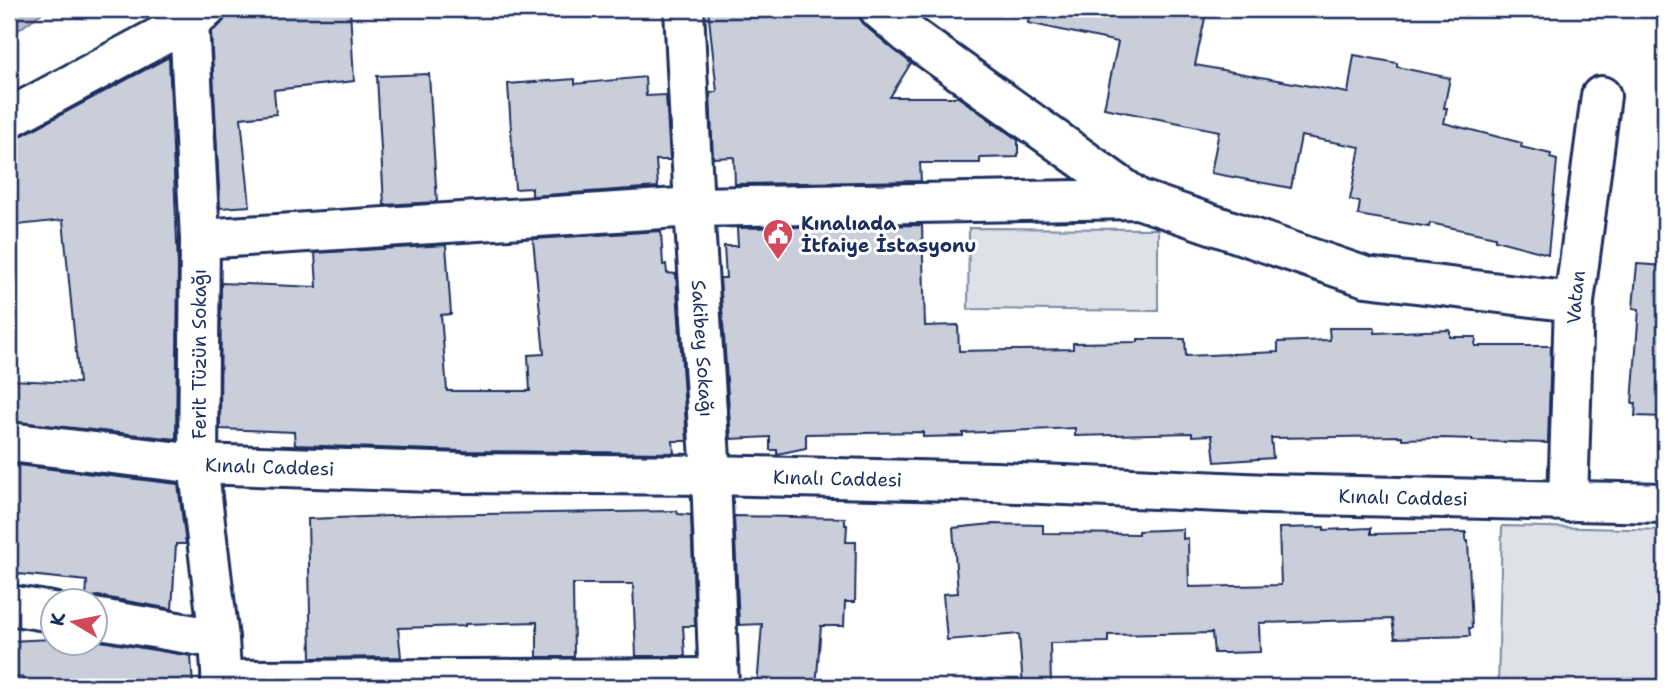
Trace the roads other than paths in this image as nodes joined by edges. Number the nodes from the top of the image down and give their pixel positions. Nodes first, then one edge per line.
1 (684, 9) edge
2 (879, 9) edge
3 (198, 15) edge
4 (1601, 96) dead end
5 (9, 118) edge
6 (1138, 198) junction
7 (694, 207) junction
8 (200, 239) junction
9 (1574, 302) junction
10 (9, 442) edge
11 (198, 464) junction
12 (711, 475) junction
13 (1568, 502) junction
14 (1665, 503) edge
15 (9, 605) edge
16 (38, 610) edge
17 (108, 620) edge
18 (219, 639) junction
19 (718, 683) edge
20 (222, 684) edge

1 - 7 street, Sakibey Sokağı
2 - 6 street
3 - 5 street
3 - 8 street, Ferit Tüzün Sokağı
4 - 9 street, Vatan
6 - 7 street
6 - 9 street
7 - 8 street
7 - 12 street, Sakibey Sokağı
8 - 11 street, Ferit Tüzün Sokağı
9 - 13 street, Vatan
10 - 11 street, Kınalı Caddesi
11 - 12 street, Kınalı Caddesi
11 - 18 street, Ferit Tüzün Sokağı
12 - 13 street, Kınalı Caddesi
12 - 19 street, Sakibey Sokağı
13 - 14 street, Kınalı Caddesi
15 - 16 street
17 - 18 street
18 - 20 street, Ferit Tüzün Sokağı
19 - 20 street

